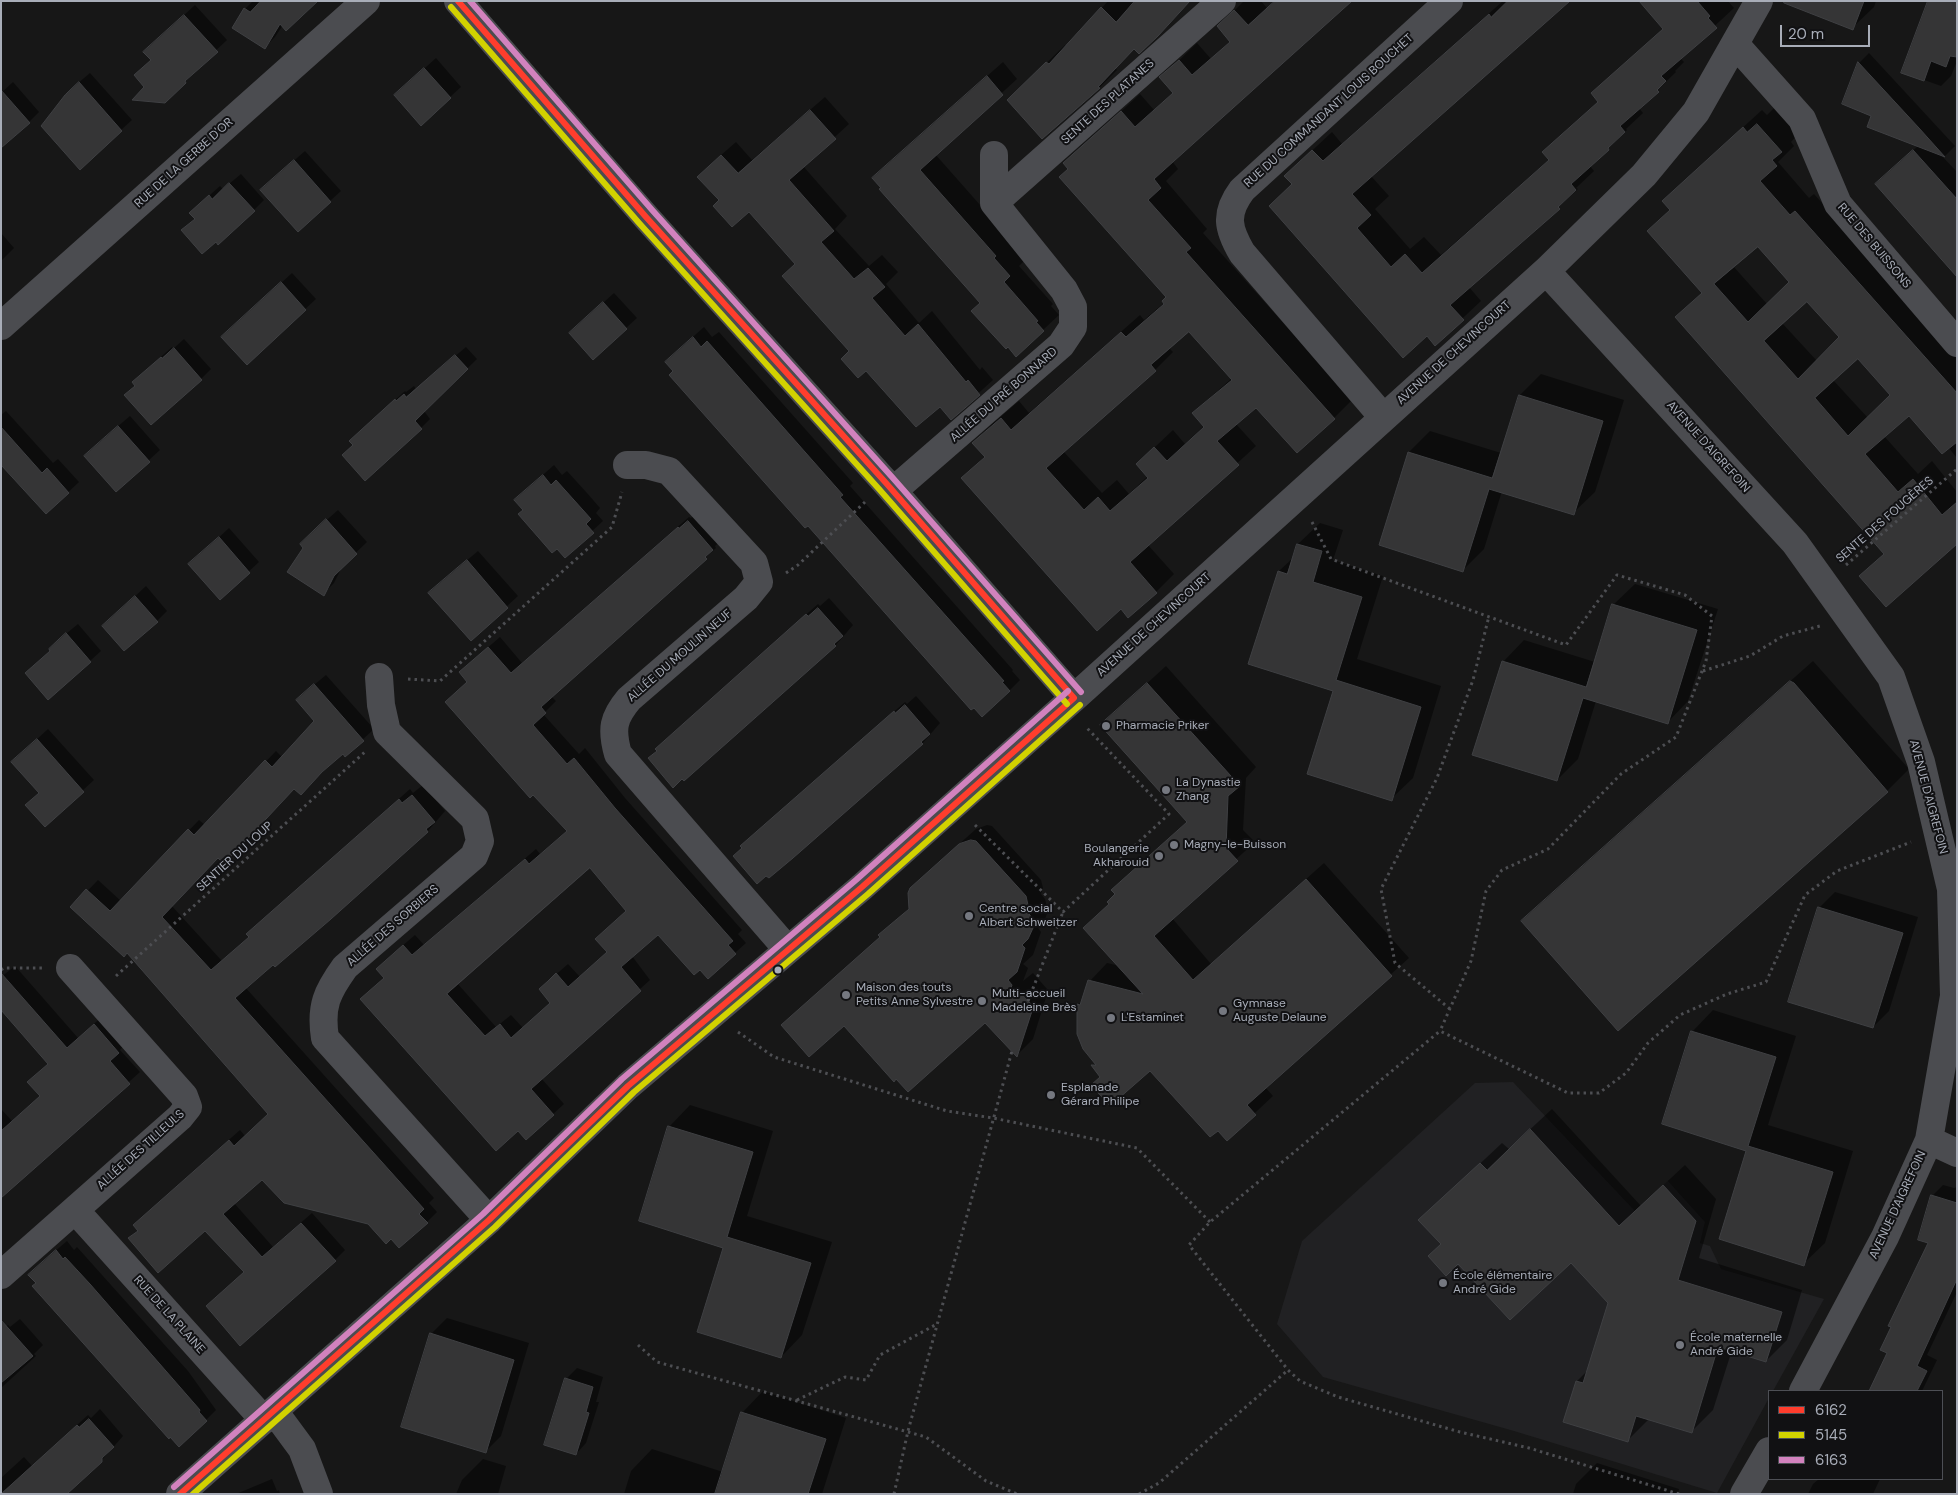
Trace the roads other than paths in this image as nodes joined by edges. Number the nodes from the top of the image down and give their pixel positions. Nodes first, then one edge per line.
1 (366, 1) edge
2 (458, 1) edge
3 (1222, 1) edge
4 (1449, 1) edge
5 (1759, 1) edge
6 (1736, 45) junction
7 (994, 155) dead end
8 (994, 204) junction
9 (1546, 271) junction
10 (1, 326) edge
11 (1957, 343) edge
12 (1384, 417) junction
13 (626, 464) road end
14 (889, 487) junction
15 (380, 677) road end
16 (1070, 702) junction
17 (788, 950) junction
18 (70, 968) road end
19 (1929, 1140) junction
20 (1957, 1153) edge
21 (75, 1210) junction
22 (489, 1220) junction
23 (1, 1275) edge
24 (1804, 1390) edge
25 (269, 1415) junction
26 (1768, 1453) edge
27 (180, 1494) edge
28 (319, 1494) edge
29 (1744, 1494) edge

1 - 10 street, RUE DE LA GERBE D'OR
2 - 14 street
3 - 8 street, SENTE DES PLATANES
4 - 12 street, RUE DU COMMANDANT LOUIS BOUCHET
5 - 6 street, AVENUE DE CHEVINCOURT
6 - 9 street, AVENUE DE CHEVINCOURT
6 - 11 street, RUE DES BUISSONS
7 - 8 street
8 - 14 street, ALLÉE DU PRÉ BONNARD
9 - 12 street, AVENUE DE CHEVINCOURT
9 - 19 street, AVENUE D'AIGREFOIN
12 - 16 street, AVENUE DE CHEVINCOURT
13 - 17 street, ALLÉE DU MOULIN NEUF
14 - 16 street
15 - 22 street, ALLÉE DES SORBIERS
16 - 17 street, AVENUE DE CHEVINCOURT
17 - 22 street, AVENUE DE CHEVINCOURT
18 - 21 street, ALLÉE DES TILLEULS
19 - 20 street
19 - 24 street, AVENUE D'AIGREFOIN
21 - 23 street, ALLÉE DES TILLEULS
21 - 25 street, RUE DE LA PLAINE
22 - 25 street, AVENUE DE CHEVINCOURT
25 - 27 street, AVENUE DE CHEVINCOURT
25 - 28 street, RUE DE LA PLAINE
26 - 29 street

